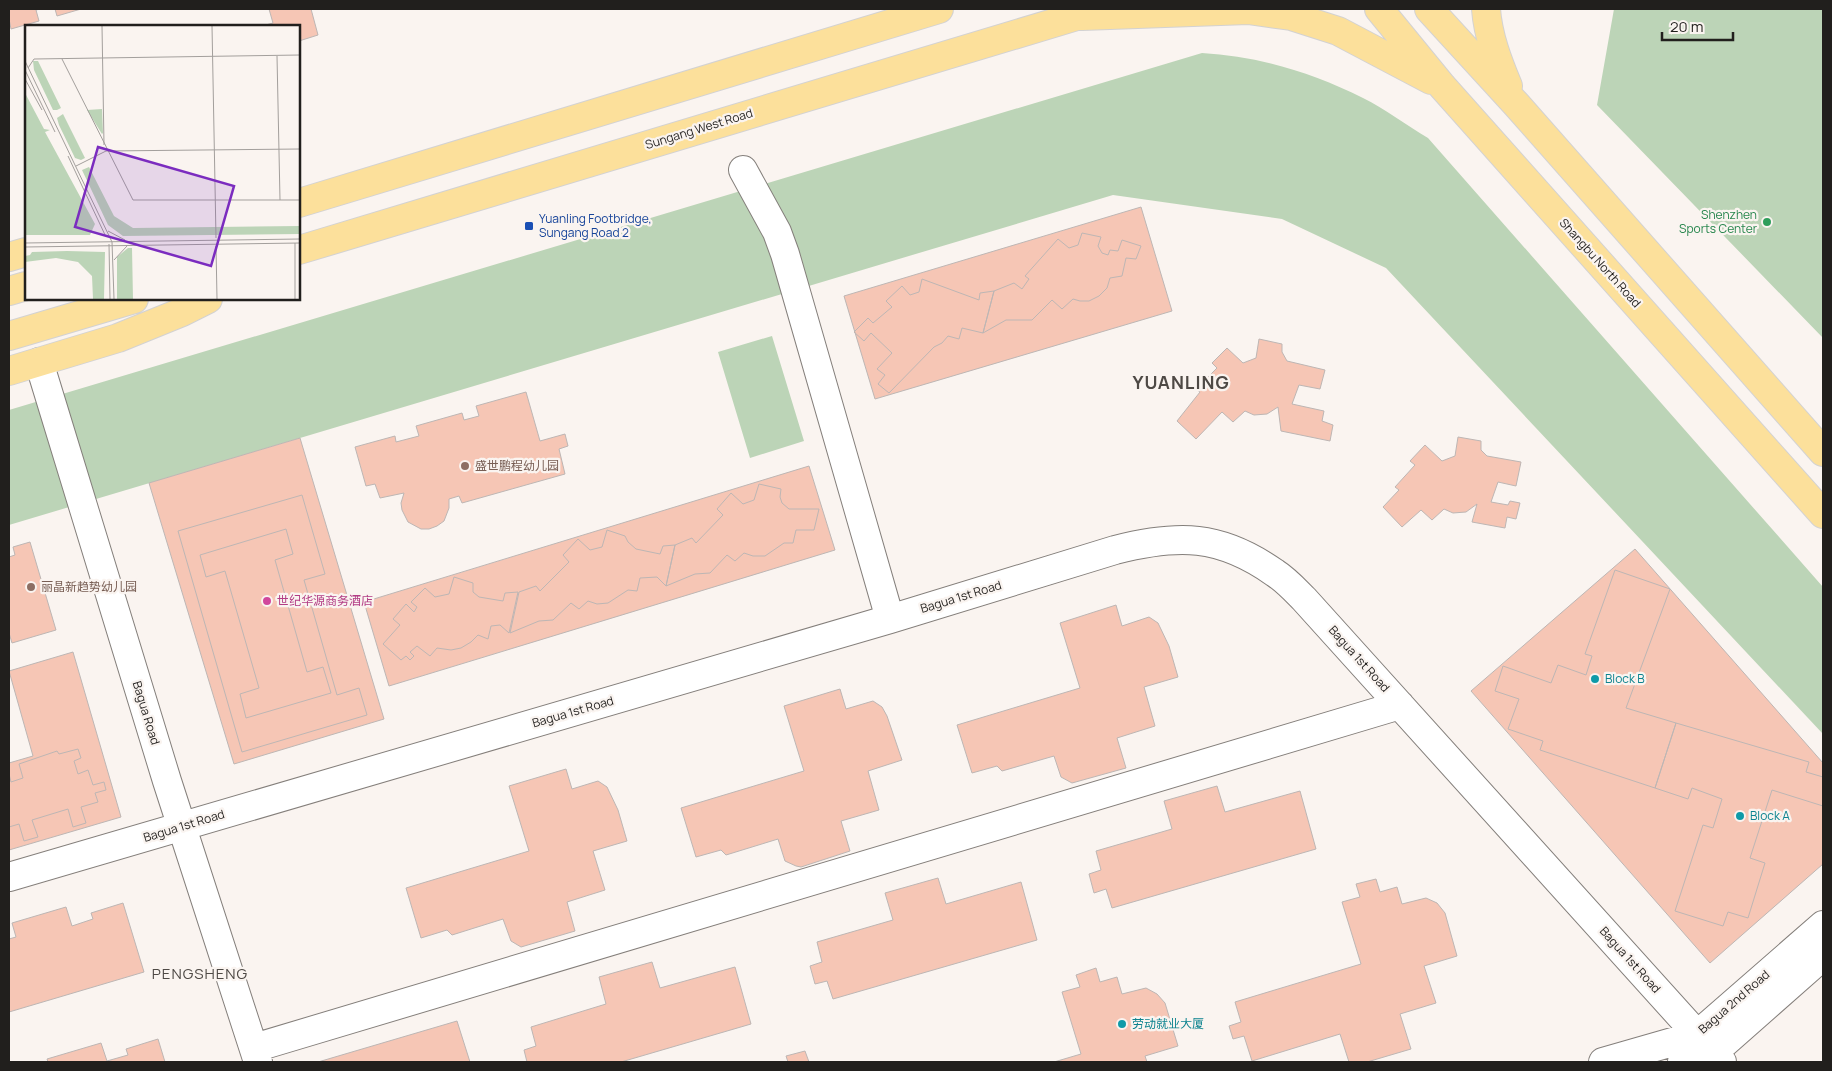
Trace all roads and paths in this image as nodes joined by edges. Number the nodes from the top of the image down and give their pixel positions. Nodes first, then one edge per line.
1 (939, 9) edge
2 (1379, 9) edge
3 (1429, 9) edge
4 (1486, 9) edge
5 (1089, 12) edge
6 (1442, 86) junction
7 (1516, 104) junction
8 (743, 170) dead end
9 (302, 202) edge
10 (304, 249) edge
11 (25, 252) edge
12 (9, 257) edge
13 (25, 286) edge
14 (9, 291) edge
15 (131, 300) edge
16 (206, 300) edge
17 (9, 336) edge
18 (39, 362) junction
19 (9, 371) edge
20 (1823, 452) edge
21 (1823, 514) edge
22 (890, 619) junction
23 (1400, 705) junction
24 (182, 827) junction
25 (9, 877) edge
26 (1823, 924) edge
27 (1823, 956) edge
28 (1711, 1050) edge
29 (256, 1055) edge
30 (1603, 1062) edge
31 (1682, 1062) edge

1 - 9 main road
2 - 6 main road, Shangbu North Road
3 - 7 main road
4 - 7 main road
5 - 6 main road, Sungang West Road
5 - 10 main road, Sungang West Road
6 - 21 main road, Shangbu North Road
7 - 20 main road
8 - 22 street
11 - 12 main road
13 - 14 main road
15 - 17 main road
16 - 18 main road
18 - 19 main road
18 - 24 street, Bagua Road
22 - 23 street, Bagua 1st Road
22 - 24 street, Bagua 1st Road
23 - 28 street, Bagua 1st Road
23 - 29 street
24 - 25 street, Bagua 1st Road
24 - 29 street, Bagua Road
26 - 28 street, Bagua 2nd Road
27 - 28 street, Bagua 2nd Road
28 - 30 street, Bagua 2nd Road
28 - 31 street, Bagua 2nd Road

